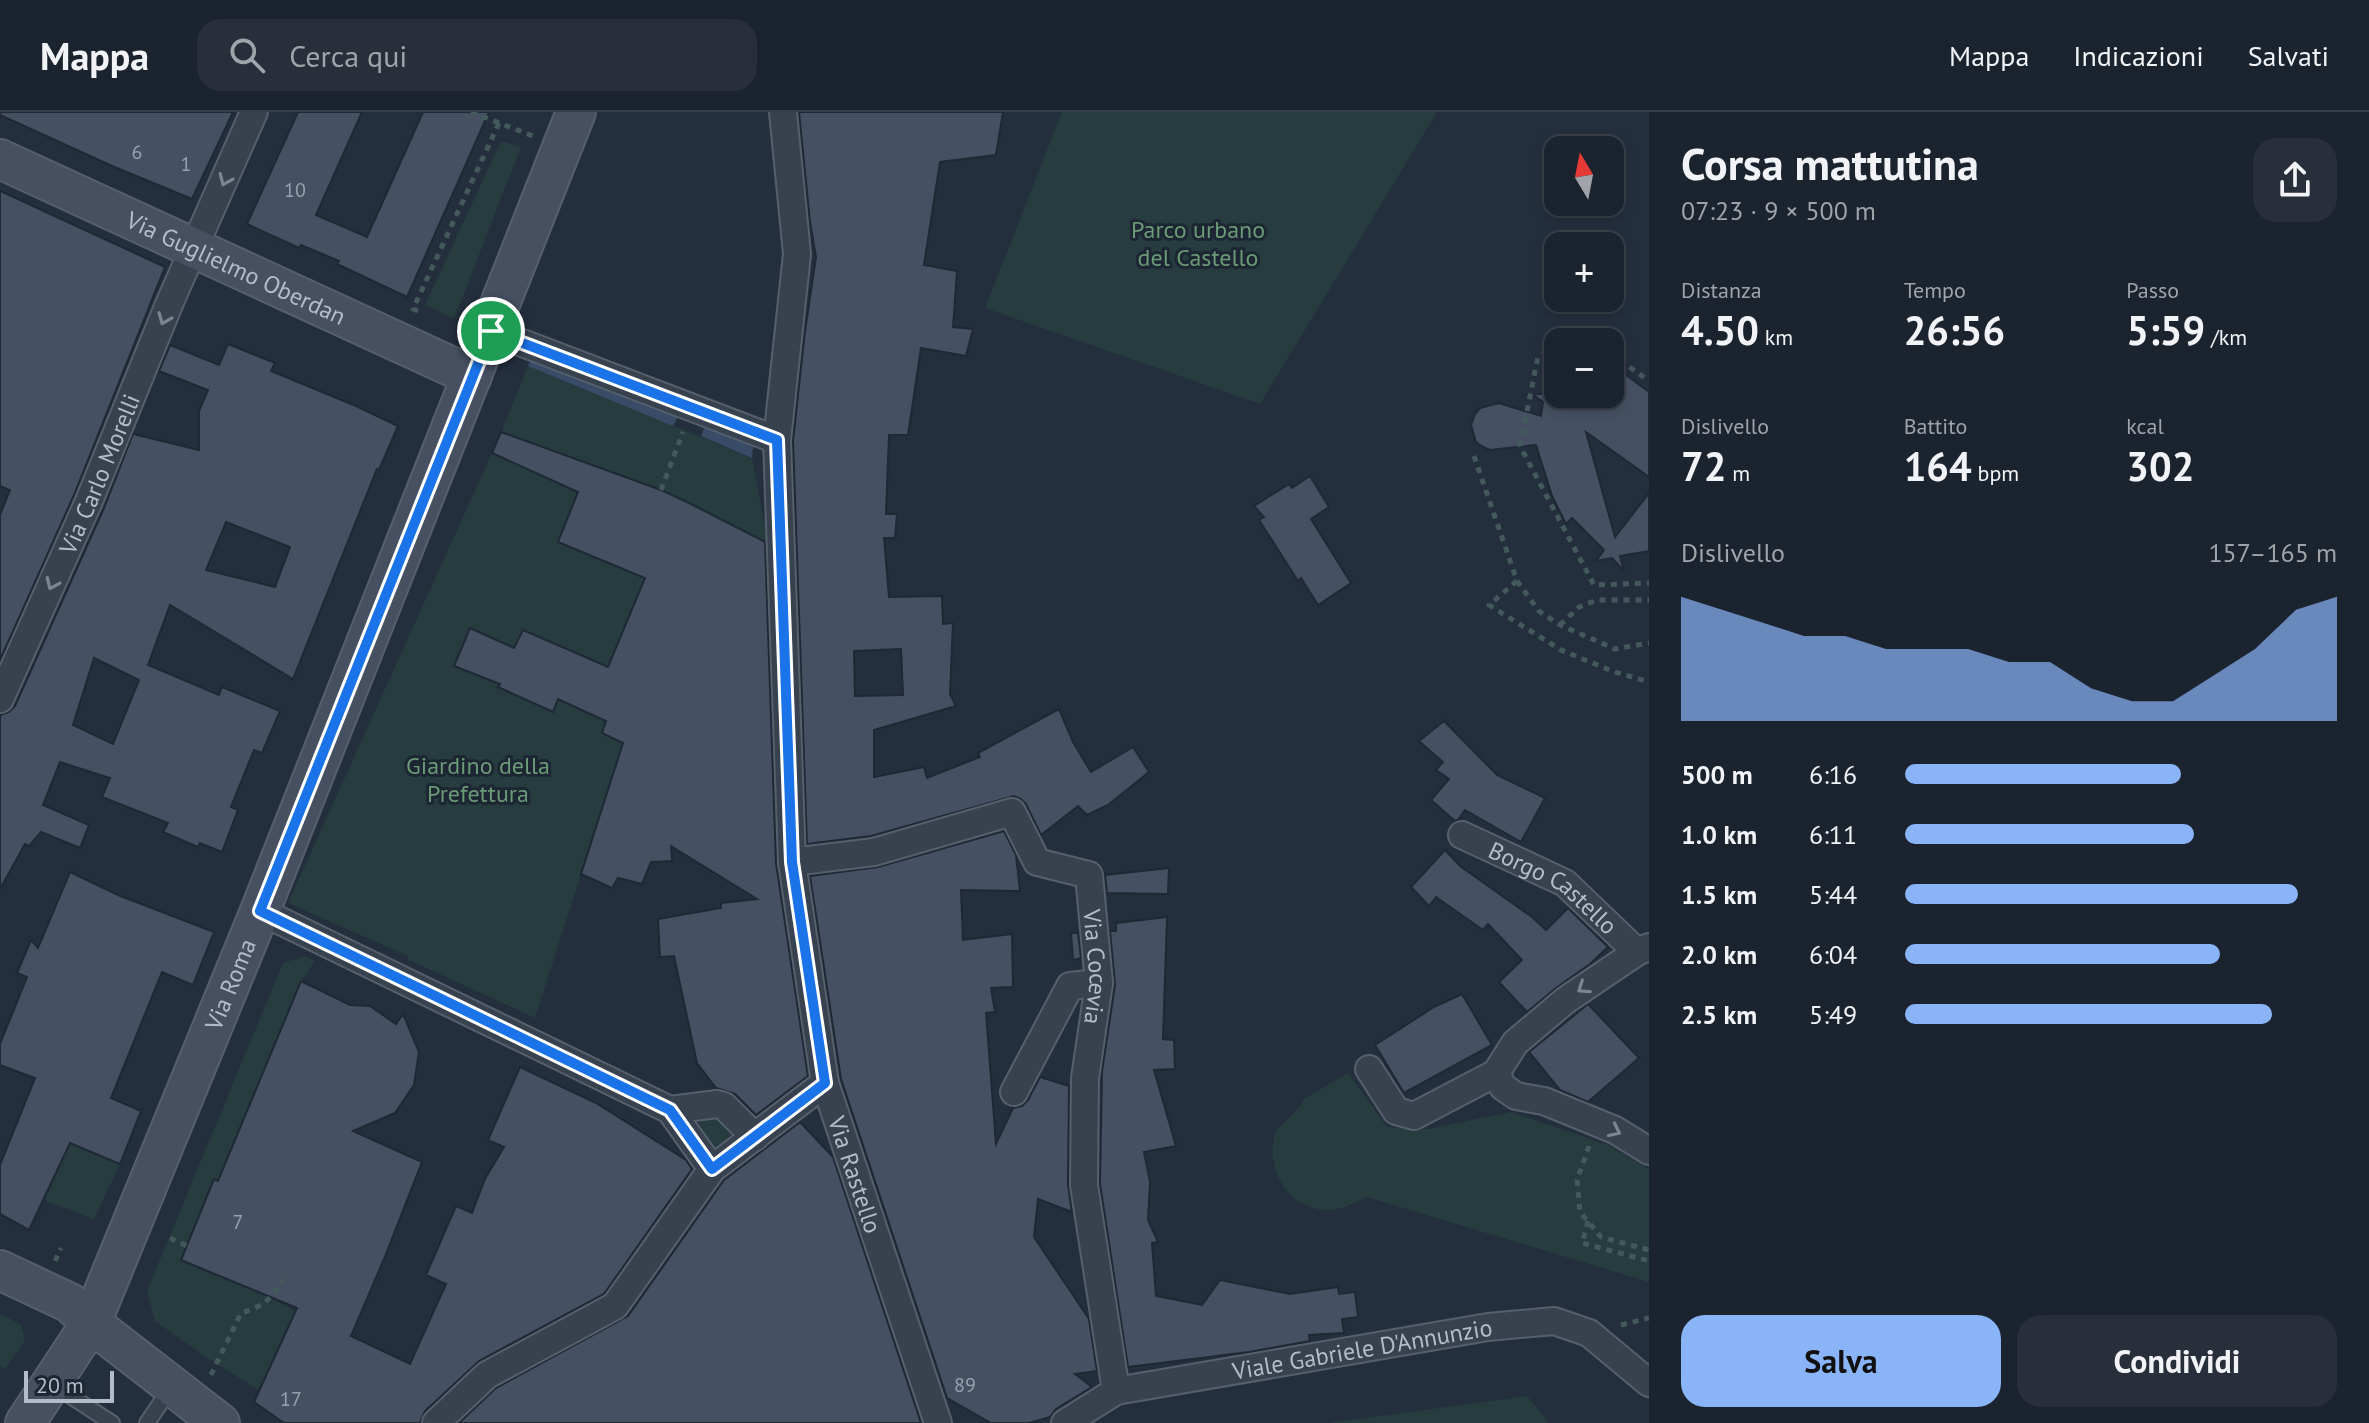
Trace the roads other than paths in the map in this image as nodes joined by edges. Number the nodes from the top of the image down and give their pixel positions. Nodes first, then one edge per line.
1 (254, 112) edge
2 (576, 112) edge
3 (783, 112) edge
4 (0, 159) edge
5 (195, 248) junction
6 (491, 331) junction
7 (472, 376) junction
8 (775, 436) junction
9 (0, 699) edge
10 (1462, 835) dead end
11 (792, 862) junction
12 (260, 911) junction
13 (1643, 950) edge
14 (1099, 983) junction
15 (1369, 1069) dead end
16 (1496, 1073) junction
17 (825, 1083) junction
18 (1014, 1092) dead end
19 (670, 1110) junction
20 (755, 1137) junction
21 (1649, 1151) edge
22 (712, 1169) junction
23 (0, 1270) edge
24 (91, 1323) junction
25 (1649, 1383) edge
26 (51, 1384) junction
27 (1116, 1391) junction
28 (196, 1405) edge
29 (25, 1423) edge
30 (112, 1423) edge
31 (147, 1423) edge
32 (436, 1423) edge
33 (938, 1423) edge
34 (1065, 1423) edge

1 -> 5 street, Via Carlo Morelli
2 - 6 main road, Via Roma
3 - 8 street, Via Rastello
4 - 5 main road, Via Guglielmo Oberdan
5 - 7 main road, Via Guglielmo Oberdan
5 -> 9 street, Via Carlo Morelli
6 - 7 main road, Via Roma
6 - 8 street
7 - 12 main road, Via Roma
8 - 11 street, Via Rastello
10 - 13 street, Borgo Castello
11 - 14 street, Via Cocevia
11 - 17 street, Via Rastello
12 - 19 street
12 - 24 main road, Via Roma
13 -> 16 street, Borgo Castello
14 - 18 street, Via Cocevia
14 - 27 street, Via Cocevia
15 - 16 street
16 -> 21 street
17 - 20 street
17 - 33 street, Via Rastello
19 - 20 street
19 - 22 street
20 - 22 street
22 - 32 street
23 - 24 main road
24 - 26 main road, Via Roma
24 - 28 main road
25 - 27 street, Viale Gabriele D'Annunzio
26 - 29 main road, Via Roma
26 - 30 lane
27 - 34 street, Viale Gabriele D'Annunzio
28 - 31 lane

